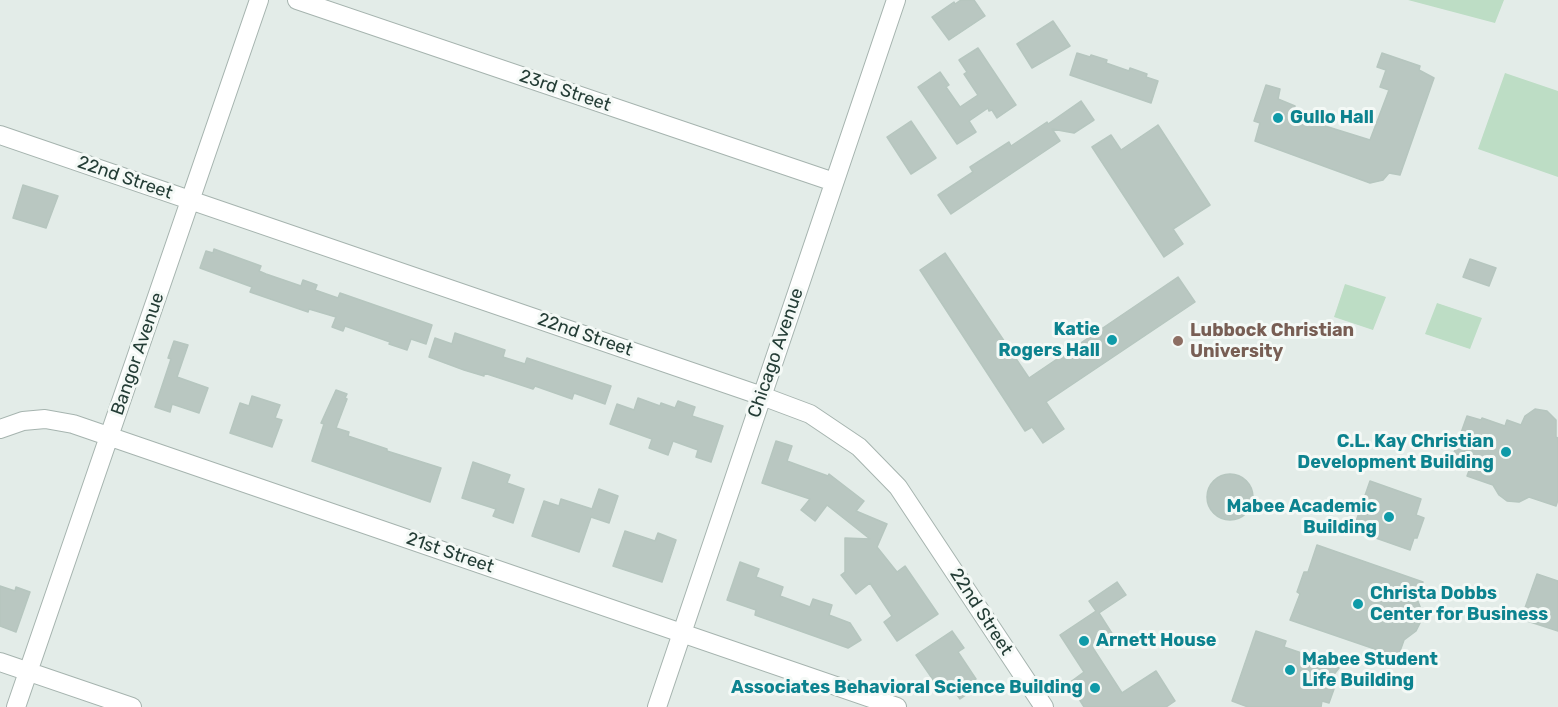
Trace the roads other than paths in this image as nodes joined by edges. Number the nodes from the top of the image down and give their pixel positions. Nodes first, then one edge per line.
1 (259, 0) edge
2 (297, 0) edge
3 (896, 0) edge
4 (0, 135) edge
5 (834, 182) junction
6 (190, 200) junction
7 (762, 396) junction
8 (0, 429) edge
9 (109, 436) junction
10 (682, 632) junction
11 (0, 662) edge
12 (28, 671) junction
13 (16, 707) edge
14 (132, 707) edge
15 (657, 707) edge
16 (897, 707) edge
17 (1044, 707) edge

1 - 6 street, Bangor Avenue
2 - 5 street, 23rd Street
3 - 5 street, Chicago Avenue
4 - 6 street, 22nd Street
5 - 7 street, Chicago Avenue
6 - 7 street, 22nd Street
6 - 9 street, Bangor Avenue
7 - 10 street, Chicago Avenue
7 - 17 street, 22nd Street
8 - 9 street, 21st Street
9 - 10 street, 21st Street
9 - 12 street, Bangor Avenue
10 - 15 street, Chicago Avenue
10 - 16 street, 21st Street
11 - 12 street
12 - 13 street, Bangor Avenue
12 - 14 street

